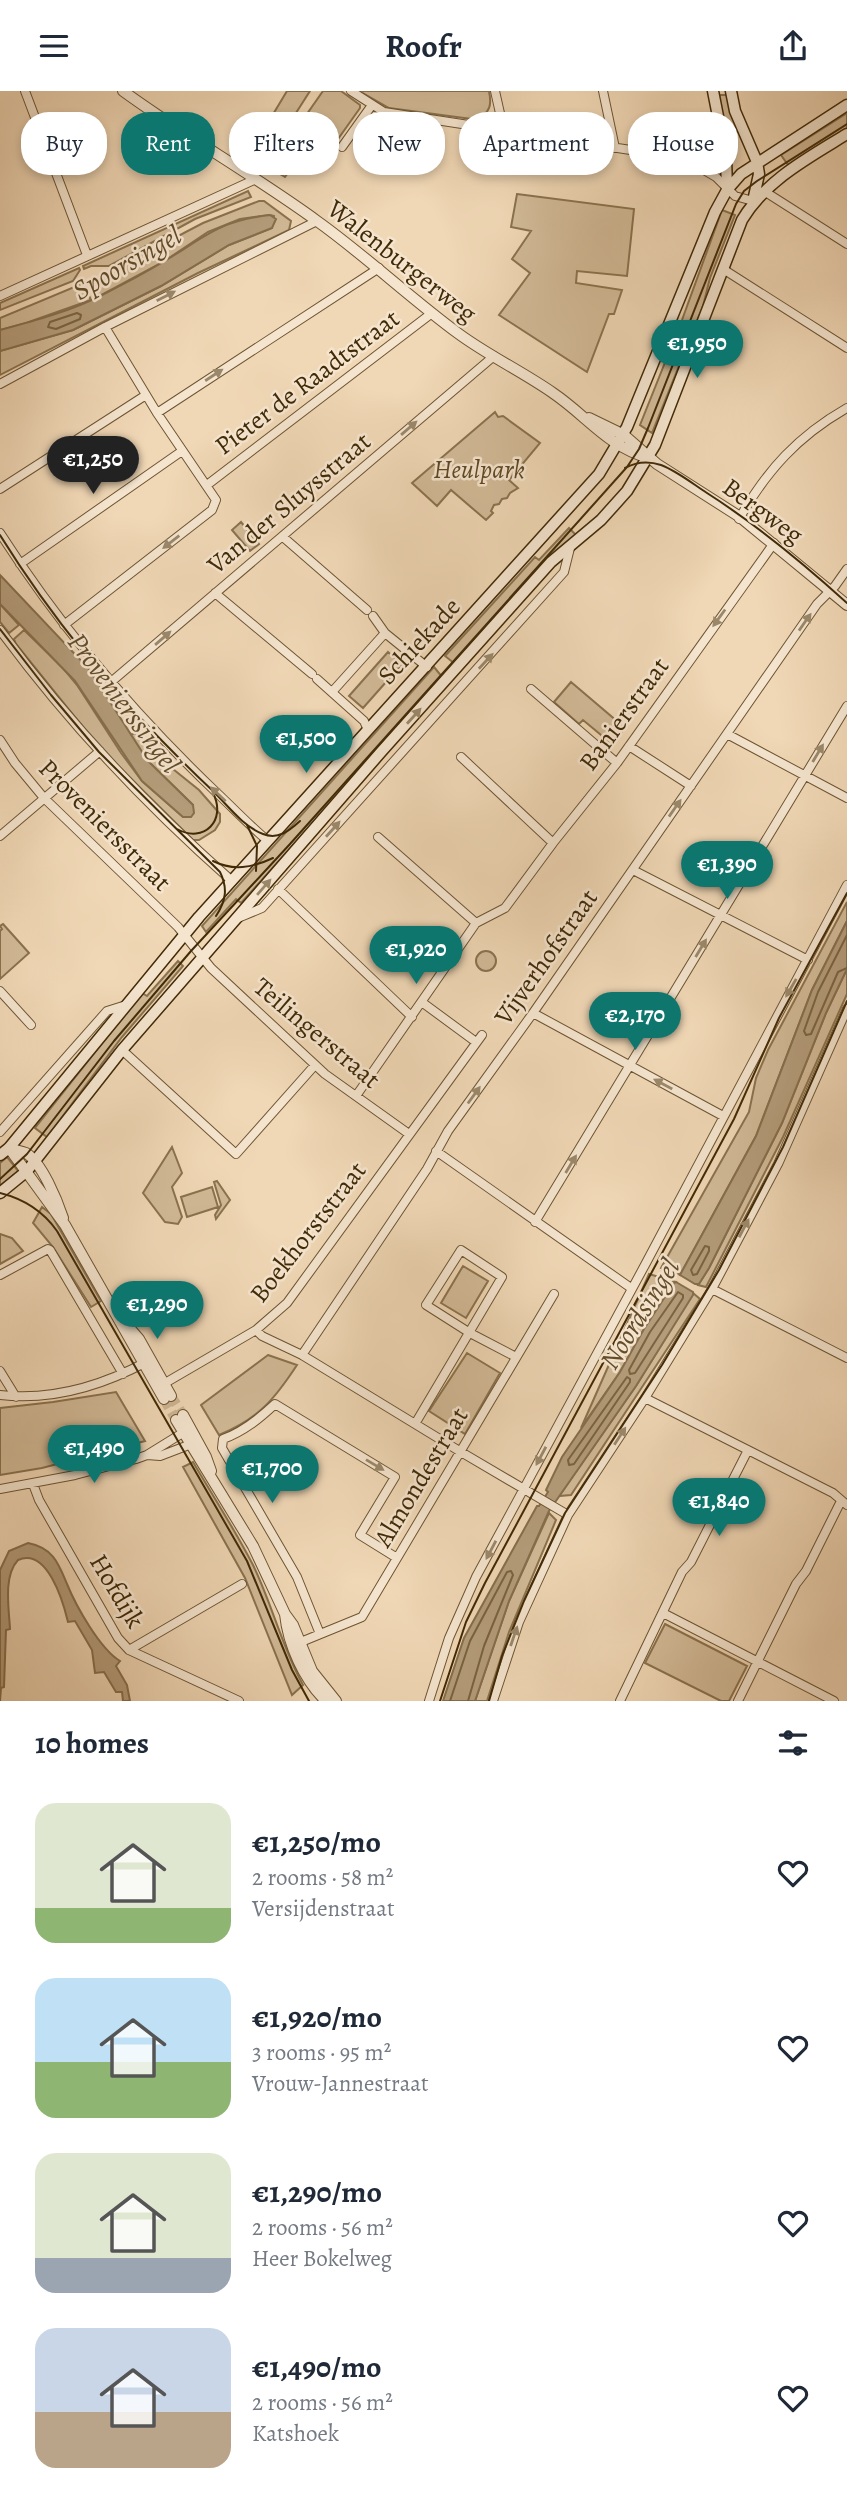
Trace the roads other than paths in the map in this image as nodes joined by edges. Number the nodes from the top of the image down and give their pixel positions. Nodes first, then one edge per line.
1 (25, 91) edge
2 (123, 91) edge
3 (351, 91) edge
4 (495, 91) edge
5 (603, 91) edge
6 (731, 91) edge
7 (716, 92) edge
8 (372, 105) junction
9 (847, 105) edge
10 (500, 112) edge
11 (719, 112) edge
12 (459, 124) edge
13 (847, 134) edge
14 (342, 147) dead end
15 (615, 148) joint
16 (750, 149) junction
17 (628, 150) edge
18 (774, 150) junction
19 (757, 162) junction
20 (713, 175) edge
21 (727, 175) edge
22 (256, 179) junction
23 (727, 190) junction
24 (764, 191) junction
25 (754, 201) junction
26 (317, 221) junction
27 (847, 244) edge
28 (87, 255) junction
29 (379, 268) junction
30 (723, 269) junction
31 (1, 294) edge
32 (432, 313) junction
33 (105, 327) junction
34 (845, 347) edge
35 (494, 356) junction
36 (0, 384) edge
37 (146, 395) junction
38 (847, 408) edge
39 (157, 413) junction
40 (621, 440) junction
41 (182, 451) junction
42 (649, 458) junction
43 (207, 485) junction
44 (0, 489) edge
45 (739, 518) junction
46 (0, 533) edge
47 (283, 537) junction
48 (774, 543) junction
49 (570, 548) junction
50 (20, 563) junction
51 (847, 569) edge
52 (831, 590) junction
53 (215, 593) junction
54 (847, 605) edge
55 (64, 625) junction
56 (0, 630) edge
57 (385, 633) junction
58 (427, 667) junction
59 (111, 682) junction
60 (531, 689) dead end
61 (332, 692) junction
62 (847, 706) edge
63 (368, 730) junction
64 (727, 734) junction
65 (0, 740) edge
66 (629, 746) junction
67 (100, 751) junction
68 (461, 757) dead end
69 (617, 763) junction
70 (805, 776) junction
71 (691, 786) junction
72 (44, 798) junction
73 (847, 798) edge
74 (0, 836) edge
75 (378, 837) dead end
76 (268, 841) junction
77 (553, 843) junction
78 (633, 870) junction
79 (232, 881) junction
80 (847, 885) edge
81 (278, 889) junction
82 (722, 915) junction
83 (236, 919) junction
84 (476, 923) junction
85 (181, 931) junction
86 (203, 957) junction
87 (808, 960) junction
88 (0, 991) edge
89 (423, 1003) junction
90 (126, 1005) junction
91 (847, 1009) edge
92 (533, 1013) junction
93 (412, 1017) junction
94 (31, 1025) dead end
95 (843, 1031) edge
96 (121, 1050) junction
97 (315, 1065) junction
98 (629, 1066) junction
99 (356, 1096) junction
100 (723, 1116) junction
101 (0, 1132) edge
102 (410, 1134) junction
103 (436, 1151) junction
104 (5, 1152) edge
105 (34, 1161) junction
106 (27, 1171) junction
107 (0, 1193) edge
108 (535, 1222) junction
109 (65, 1225) junction
110 (0, 1275) edge
111 (631, 1288) junction
112 (712, 1289) junction
113 (554, 1294) dead end
114 (256, 1330) junction
115 (470, 1333) junction
116 (302, 1355) junction
117 (516, 1357) junction
118 (847, 1358) edge
119 (147, 1361) junction
120 (0, 1371) edge
121 (123, 1374) junction
122 (161, 1385) junction
123 (0, 1395) edge
124 (16, 1397) junction
125 (167, 1397) tunnel mouth
126 (645, 1398) junction
127 (179, 1417) tunnel mouth
128 (415, 1424) junction
129 (187, 1430) junction
130 (194, 1443) junction
131 (748, 1450) junction
132 (461, 1452) junction
133 (147, 1455) junction
134 (33, 1484) junction
135 (0, 1489) edge
136 (523, 1489) junction
137 (844, 1503) edge
138 (568, 1515) junction
139 (397, 1558) junction
140 (242, 1584) dead end
141 (663, 1613) junction
142 (320, 1634) junction
143 (296, 1644) junction
144 (129, 1650) junction
145 (758, 1660) junction
146 (321, 1697) edge
147 (239, 1701) edge
148 (336, 1701) edge
149 (429, 1701) edge
150 (493, 1701) edge
151 (620, 1701) edge
152 (738, 1701) edge
153 (834, 1701) edge

1 - 28 street
2 - 22 street, Walenburgerweg
3 - 8 street
4 - 10 street
5 - 15 street
6 - 16 main road
7 - 11 main road
8 - 12 street
8 - 14 street
9 - 18 main road
13 - 24 main road
15 - 17 street
16 - 18 main road
16 - 19 main road
18 - 19 main road
19 - 23 main road
19 - 25 main road
20 - 23 street
21 - 23 main road
22 - 26 street, Walenburgerweg
22 - 28 street
23 - 25 street
23 - 40 main road, Schiekade
24 - 25 main road
24 - 27 street
25 - 30 main road, Schiekade
26 - 29 street, Walenburgerweg
33 -> 26 street
28 - 31 street
29 - 32 street, Walenburgerweg
39 -> 29 street
30 - 34 street
30 - 42 main road, Schiekade
32 - 35 street, Walenburgerweg
32 - 43 street, Pieter de Raadtstraat
33 - 36 street
33 - 37 street
35 - 40 street, Walenburgerweg
47 -> 35 street, Van der Sluysstraat
37 - 39 street
37 - 44 street
38 - 45 street
39 - 41 street
40 - 42 street, Bergweg
40 - 58 main road, Schiekade
41 - 43 street
41 - 50 street
42 - 45 street, Bergweg
42 - 49 main road, Schiekade
43 -> 55 street
45 - 48 street, Bergweg
46 - 50 street
47 - 53 street, Van der Sluysstraat
47 - 57 street
48 - 52 street, Bergweg
48 -> 66 street, Banierstraat
81 -> 49 street, Schiekade
83 -> 49 main road, Schiekade
50 - 55 street
51 - 52 street, Vijverhofstraat
52 - 54 street, Bergweg
64 -> 52 street, Vijverhofstraat
59 -> 53 street, Van der Sluysstraat
53 - 61 street
55 - 59 street
56 - 67 street
57 - 58 street
57 - 61 street
58 - 63 main road, Schiekade
76 -> 59 street
60 - 69 street
61 - 63 street
70 -> 62 street
63 - 76 main road, Schiekade
64 - 70 street
64 - 71 street, Vijverhofstraat
65 - 72 street, Proveniersstraat
66 - 69 street, Banierstraat
66 - 71 street
67 - 72 street
67 - 79 street
68 - 77 street
69 - 77 street, Banierstraat
70 - 73 street
70 - 82 street
78 -> 71 street, Vijverhofstraat
72 - 74 street
72 - 85 street, Proveniersstraat
75 - 84 street
76 - 79 main road, Schiekade
77 - 84 street, Banierstraat
78 - 82 street
78 - 92 street, Vijverhofstraat
79 - 85 main road, Schiekade
80 - 87 street
81 - 83 street, Schiekade
81 - 93 street
82 - 87 street
98 -> 82 street
83 - 86 main road, Schiekade
84 - 89 street
85 - 86 street
85 - 90 main road, Schiekade
86 - 96 main road, Schiekade
86 - 97 street, Teilingerstraat
87 -> 100 street
88 - 94 street
89 - 93 street
89 - 102 street, Boekhorststraat
90 - 101 street, Schiekade
90 - 104 main road, Schiekade
91 - 95 street
92 - 98 street
103 -> 92 street, Vijverhofstraat
93 - 99 street
112 -> 95 street
96 - 97 street
96 - 105 main road, Schiekade
97 - 99 street, Teilingerstraat
100 -> 98 street
108 -> 98 street
99 - 102 street, Teilingerstraat
100 - 111 street
102 - 114 street, Boekhorststraat
103 - 108 street
103 - 116 street, Vijverhofstraat
104 - 105 street
104 - 106 street
105 - 106 main road, Schiekade
105 - 109 street
106 - 107 main road, Schiekade
106 - 109 street
108 - 111 street
109 - 119 street
110 - 121 street
111 -> 136 street
112 - 118 street
112 - 126 street
113 - 117 street, Almondestraat
114 - 116 street
114 - 122 street, Boekhorststraat
115 - 115 street
115 - 117 street
115 - 128 street
116 - 128 street
117 - 132 street, Almondestraat
119 - 121 street
119 - 122 street
120 - 124 street
121 - 124 street
122 - 125 street
123 - 124 street
126 - 131 street
138 -> 126 street
127 - 129 street
128 - 132 street
129 - 130 street
129 - 133 street
130 - 133 street
130 - 143 street
131 - 137 street
131 - 141 street
132 - 136 street
132 - 139 street, Almondestraat
133 - 134 street
134 - 135 street
134 - 144 street, Hofdijk
136 - 138 street
136 -> 149 street
137 - 145 street
150 -> 138 street
139 - 142 street, Almondestraat
142 -> 139 street
140 - 144 street
141 - 145 street
141 - 151 street
142 - 143 street, Almondestraat
143 - 146 street
144 - 147 street, Hofdijk
145 - 152 street
145 - 153 street
146 - 148 street

